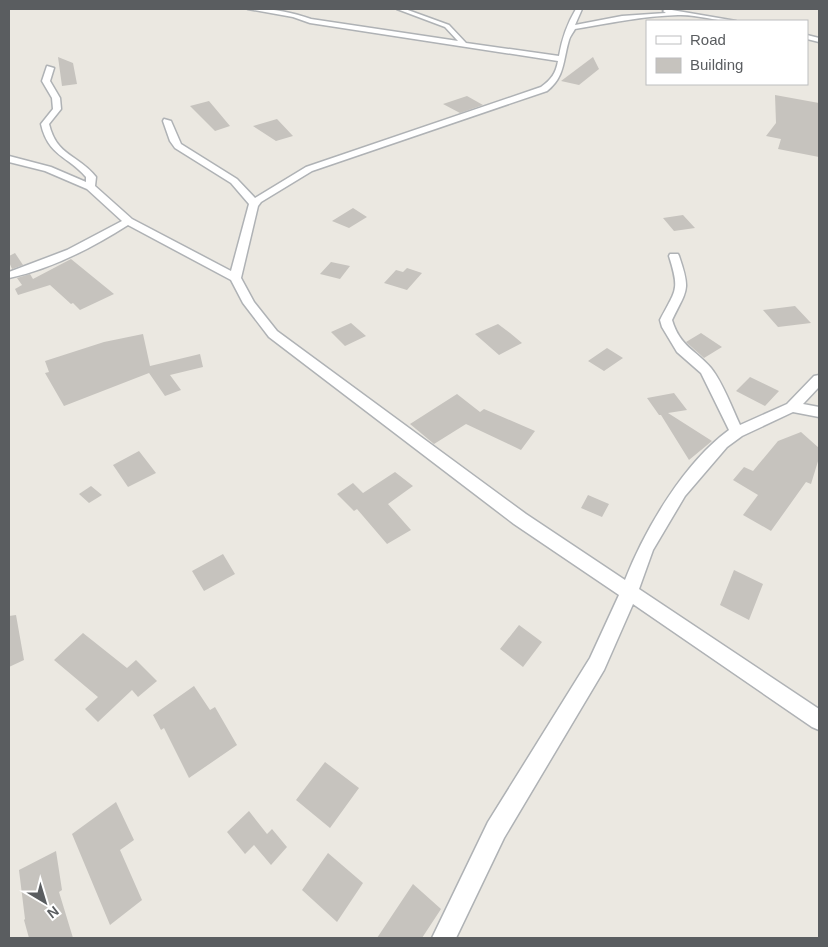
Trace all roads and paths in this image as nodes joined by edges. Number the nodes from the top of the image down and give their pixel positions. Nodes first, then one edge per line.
1 (251, 9) edge
2 (400, 9) edge
3 (579, 9) edge
4 (660, 9) edge
5 (674, 14) junction
6 (725, 20) edge
7 (571, 28) junction
8 (464, 44) junction
9 (562, 58) junction
10 (50, 68) dead end
11 (167, 121) dead end
12 (9, 159) edge
13 (90, 187) junction
14 (254, 203) junction
15 (128, 221) junction
16 (674, 256) dead end
17 (9, 275) edge
18 (235, 278) junction
19 (819, 379) edge
20 (792, 407) junction
21 (819, 412) edge
22 (737, 432) junction
23 (630, 593) junction
24 (819, 720) edge
25 (444, 938) edge

1 - 8 street
2 - 8 street
3 - 7 street
4 - 5 street
5 - 6 street
5 - 7 street
7 - 9 street
8 - 9 street
9 - 14 street
10 - 13 street
11 - 14 street
12 - 13 street
13 - 15 street
14 - 18 street
15 - 17 street
15 - 18 street
16 - 22 street
18 - 23 street
19 - 20 street
20 - 21 street
20 - 22 street
22 - 23 street
23 - 24 street
23 - 25 street

